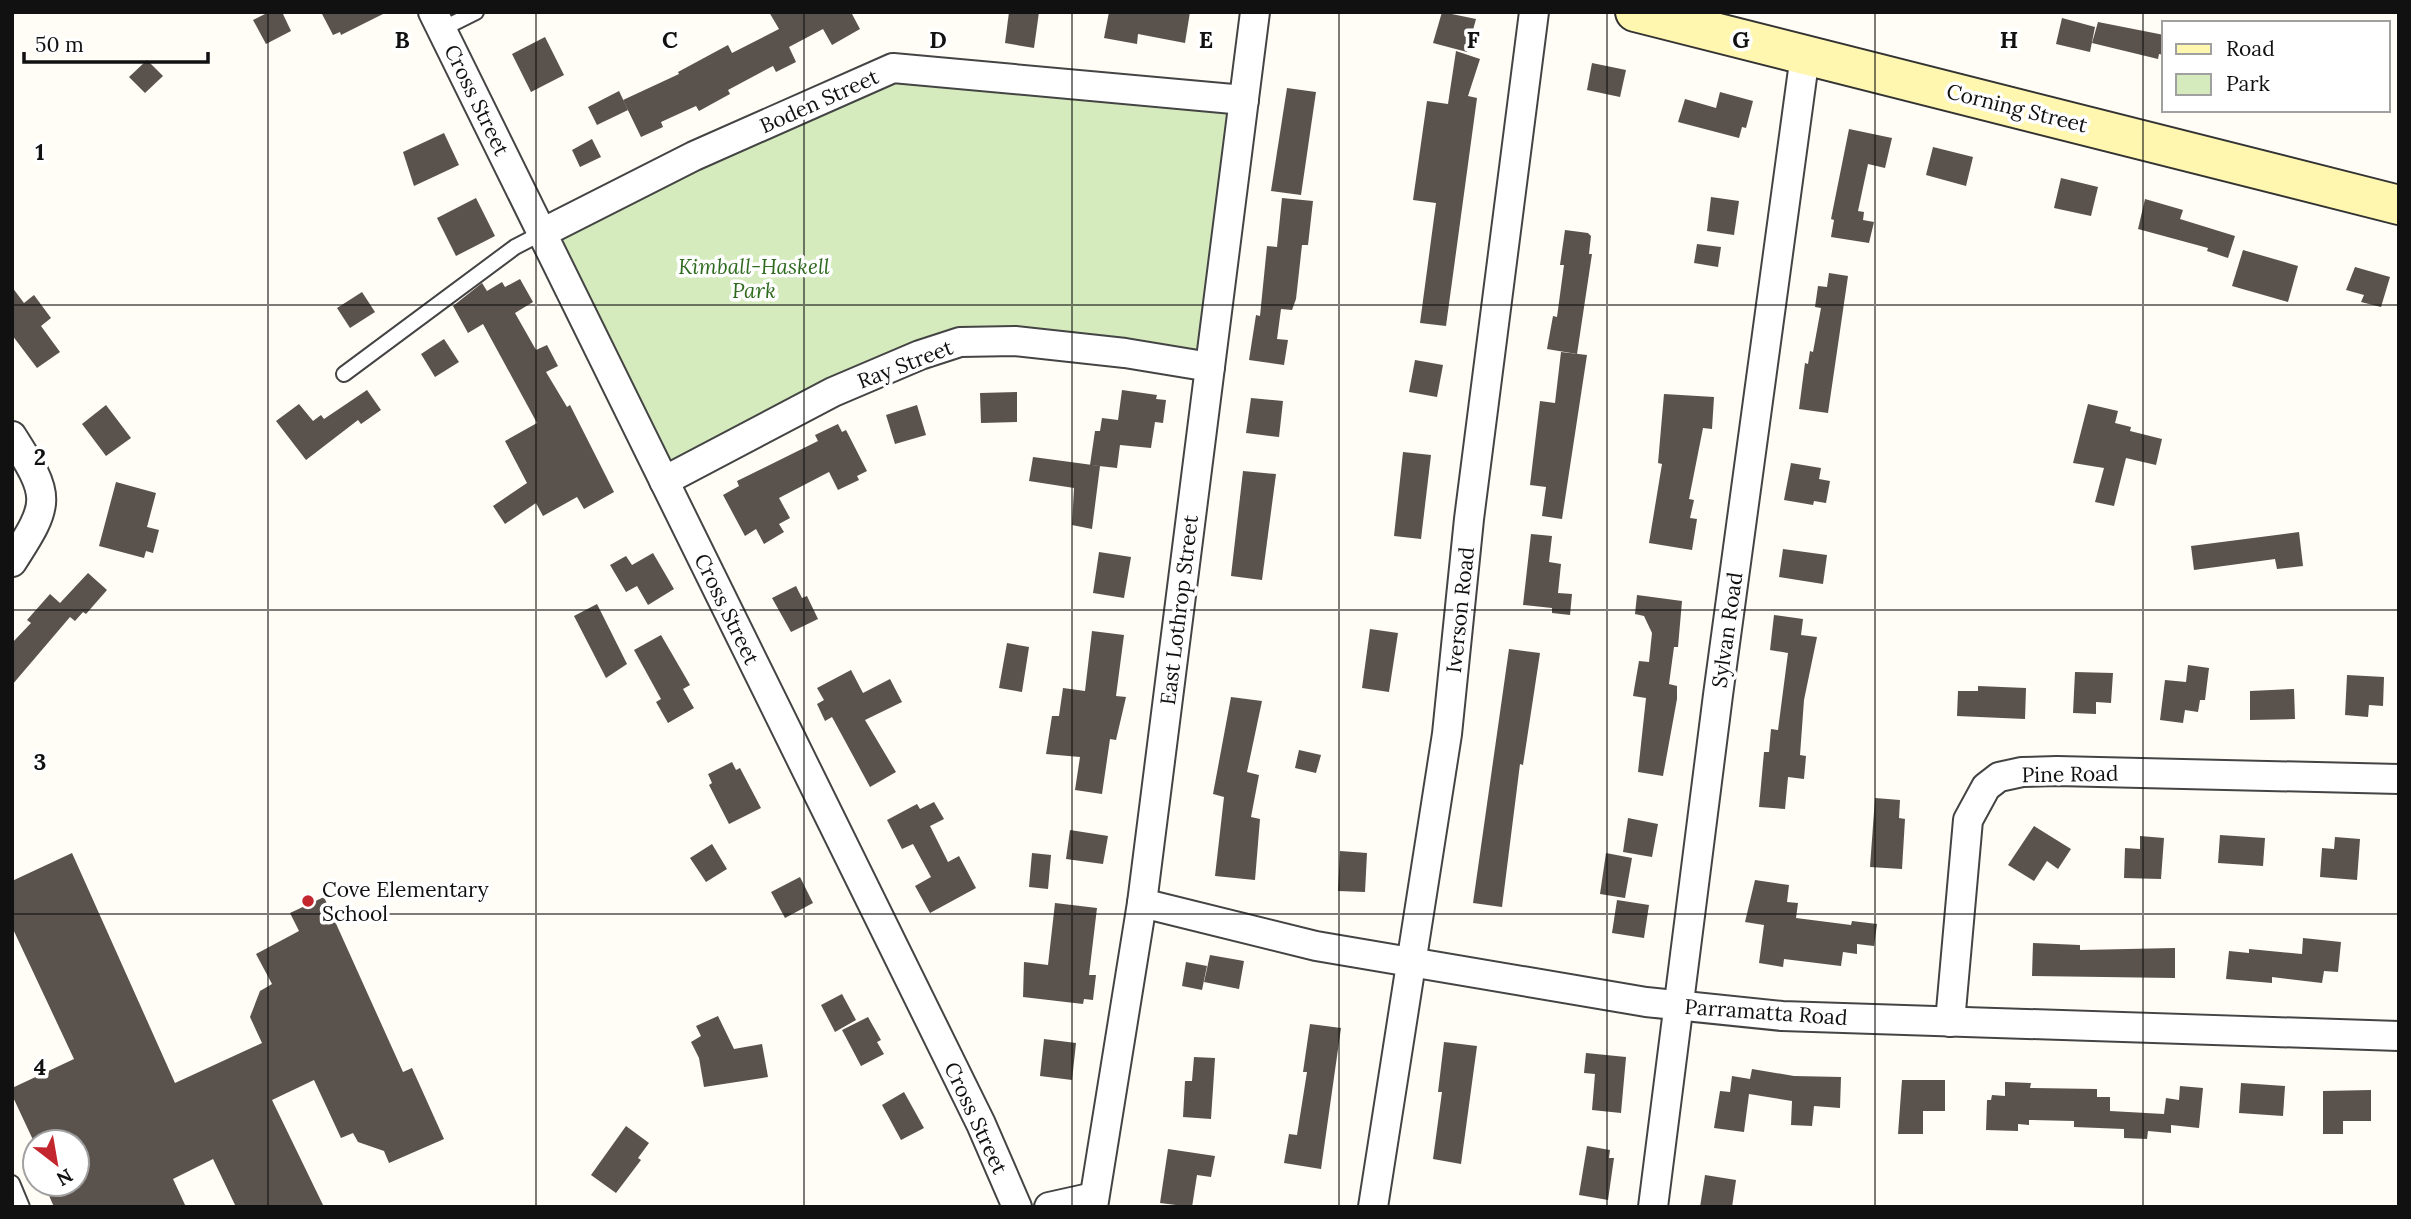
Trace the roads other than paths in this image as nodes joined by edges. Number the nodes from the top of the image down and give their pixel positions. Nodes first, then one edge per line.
1 (476, 12) edge
2 (1255, 12) edge
3 (1534, 12) edge
4 (1635, 12) edge
5 (437, 21) edge
6 (1712, 22) edge
7 (1805, 55) junction
8 (1244, 100) junction
9 (2399, 205) edge
10 (542, 233) junction
11 (1210, 367) junction
12 (344, 374) dead end
13 (12, 436) edge
14 (664, 481) junction
15 (12, 562) edge
16 (2399, 779) edge
17 (1142, 903) junction
18 (1411, 962) junction
19 (1680, 1006) junction
20 (1950, 1022) junction
21 (2399, 1036) edge
22 (12, 1183) edge
23 (1093, 1202) edge
24 (22, 1207) edge
25 (1017, 1207) edge
26 (1049, 1207) edge
27 (1373, 1207) edge
28 (1653, 1207) edge

1 - 5 lane
2 - 8 street, East Lothrop Street
3 - 18 street, Iverson Road
4 - 6 street, Corning Street
5 - 10 street, Cross Street
6 - 7 street, Corning Street
7 - 9 street, Corning Street
7 - 19 street, Sylvan Road
8 - 10 street, Boden Street
8 - 11 street, East Lothrop Street
10 - 12 lane
10 - 14 street, Cross Street
11 - 14 street, Ray Street
11 - 17 street, East Lothrop Street
13 - 15 street
14 - 25 street, Cross Street
16 - 20 street, Pine Road
17 - 18 street, Parramatta Road
17 - 23 street, East Lothrop Street
18 - 19 street, Parramatta Road
18 - 27 street, Iverson Road
19 - 20 street, Parramatta Road
19 - 28 street, Sylvan Road
20 - 21 street, Parramatta Road
22 - 24 lane
23 - 26 street

